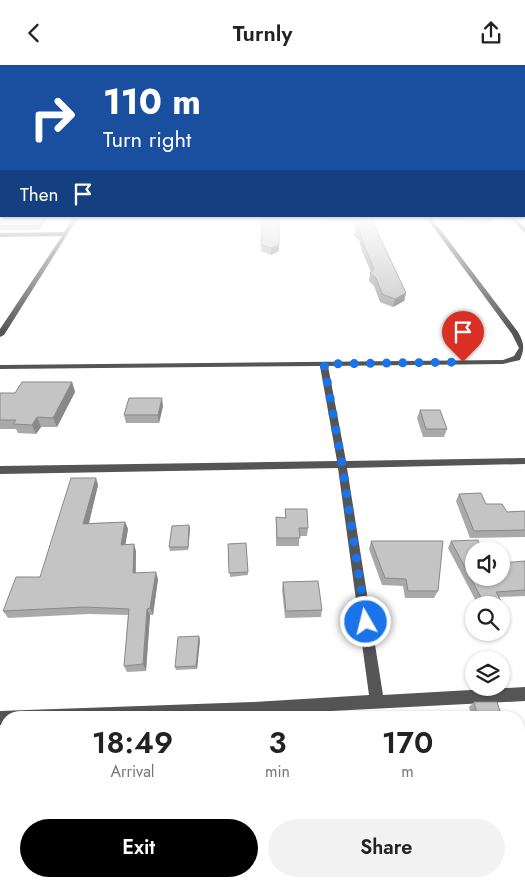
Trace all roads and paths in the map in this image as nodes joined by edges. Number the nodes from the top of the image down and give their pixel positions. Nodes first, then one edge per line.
1 (51, 254) edge
2 (456, 254) edge
3 (515, 333) junction
4 (525, 333) edge
5 (0, 335) edge
6 (324, 364) junction
7 (0, 367) edge
8 (525, 461) edge
9 (342, 464) junction
10 (0, 470) edge
11 (525, 694) edge
12 (377, 701) junction
13 (274, 711) edge

1 - 5 street
2 - 3 street
3 - 4 street
3 - 6 street
6 - 7 street
6 - 9 street
8 - 9 street
9 - 10 street
9 - 12 street
11 - 12 street
12 - 13 street

